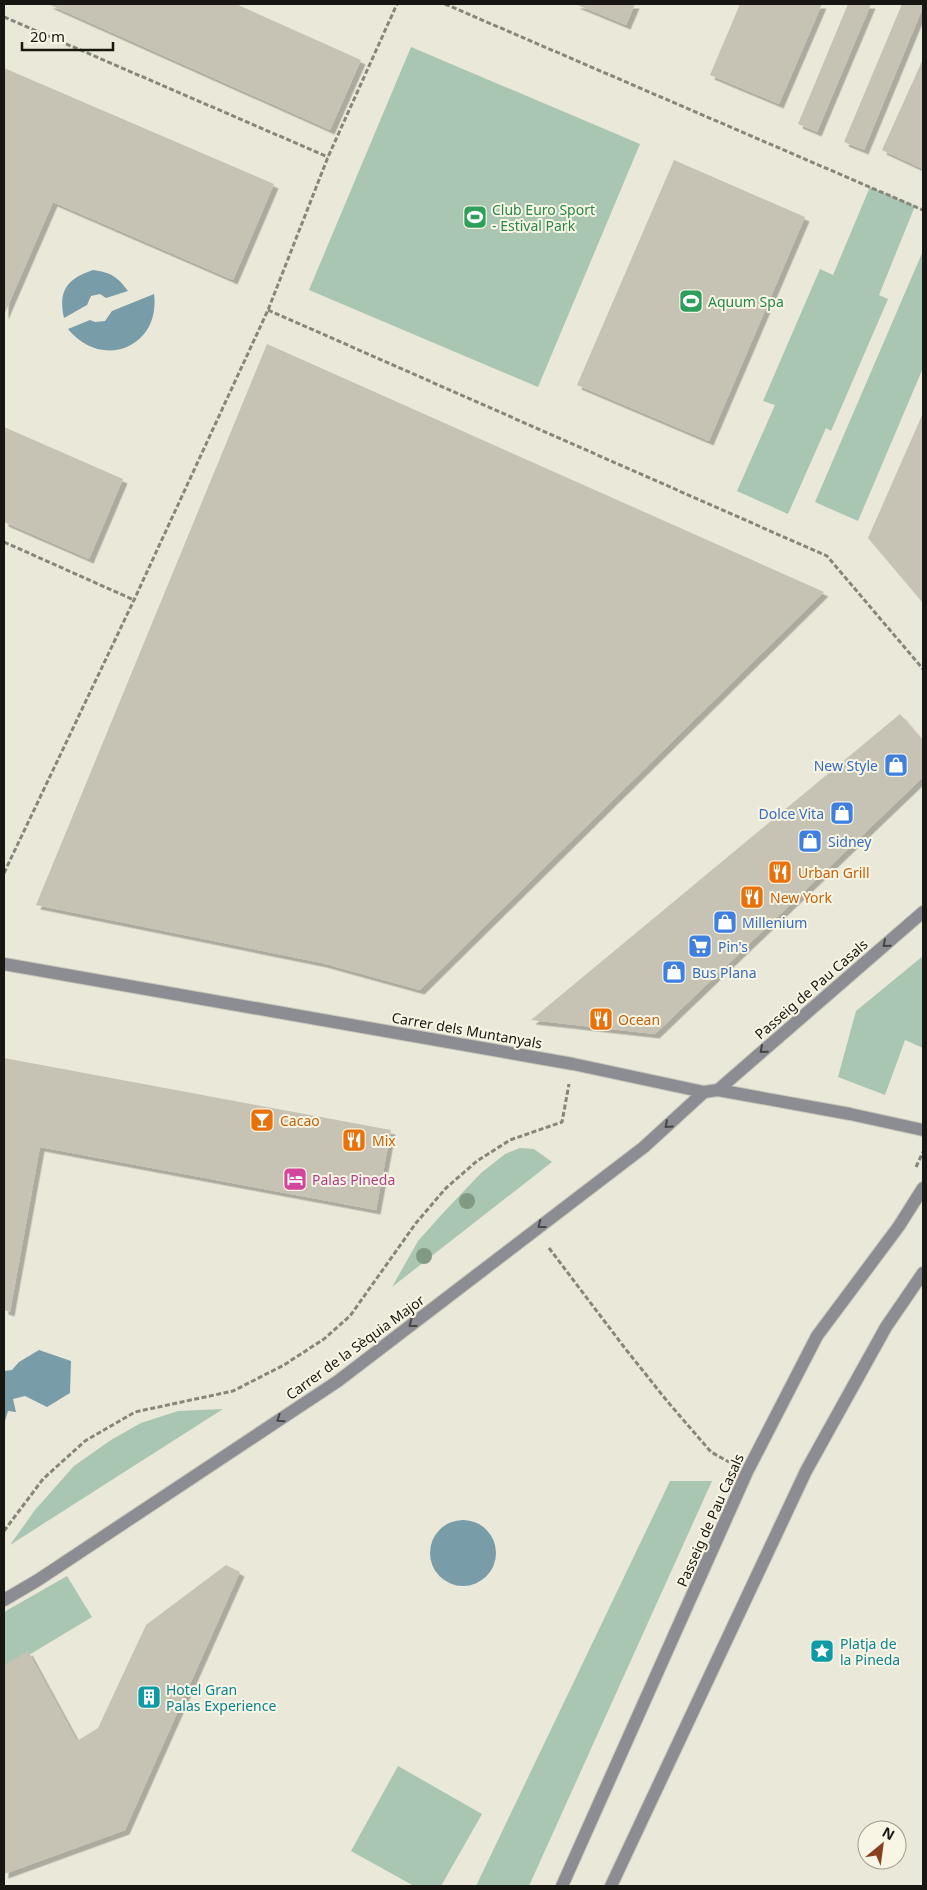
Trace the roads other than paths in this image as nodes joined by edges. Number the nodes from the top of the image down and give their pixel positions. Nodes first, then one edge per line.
1 (923, 912) edge
2 (4, 964) edge
3 (718, 1090) junction
4 (704, 1092) junction
5 (923, 1130) edge
6 (923, 1188) edge
7 (923, 1273) edge
8 (4, 1600) edge
9 (562, 1886) edge
10 (611, 1886) edge

1 -> 3 street, Passeig de Pau Casals
2 - 4 street, Carrer dels Muntanyals
3 - 4 street, Carrer dels Muntanyals
3 - 5 street, Carrer dels Muntanyals
4 -> 8 street, Carrer de la Sèquia Major
6 - 9 street, Passeig de Pau Casals
7 - 10 street

